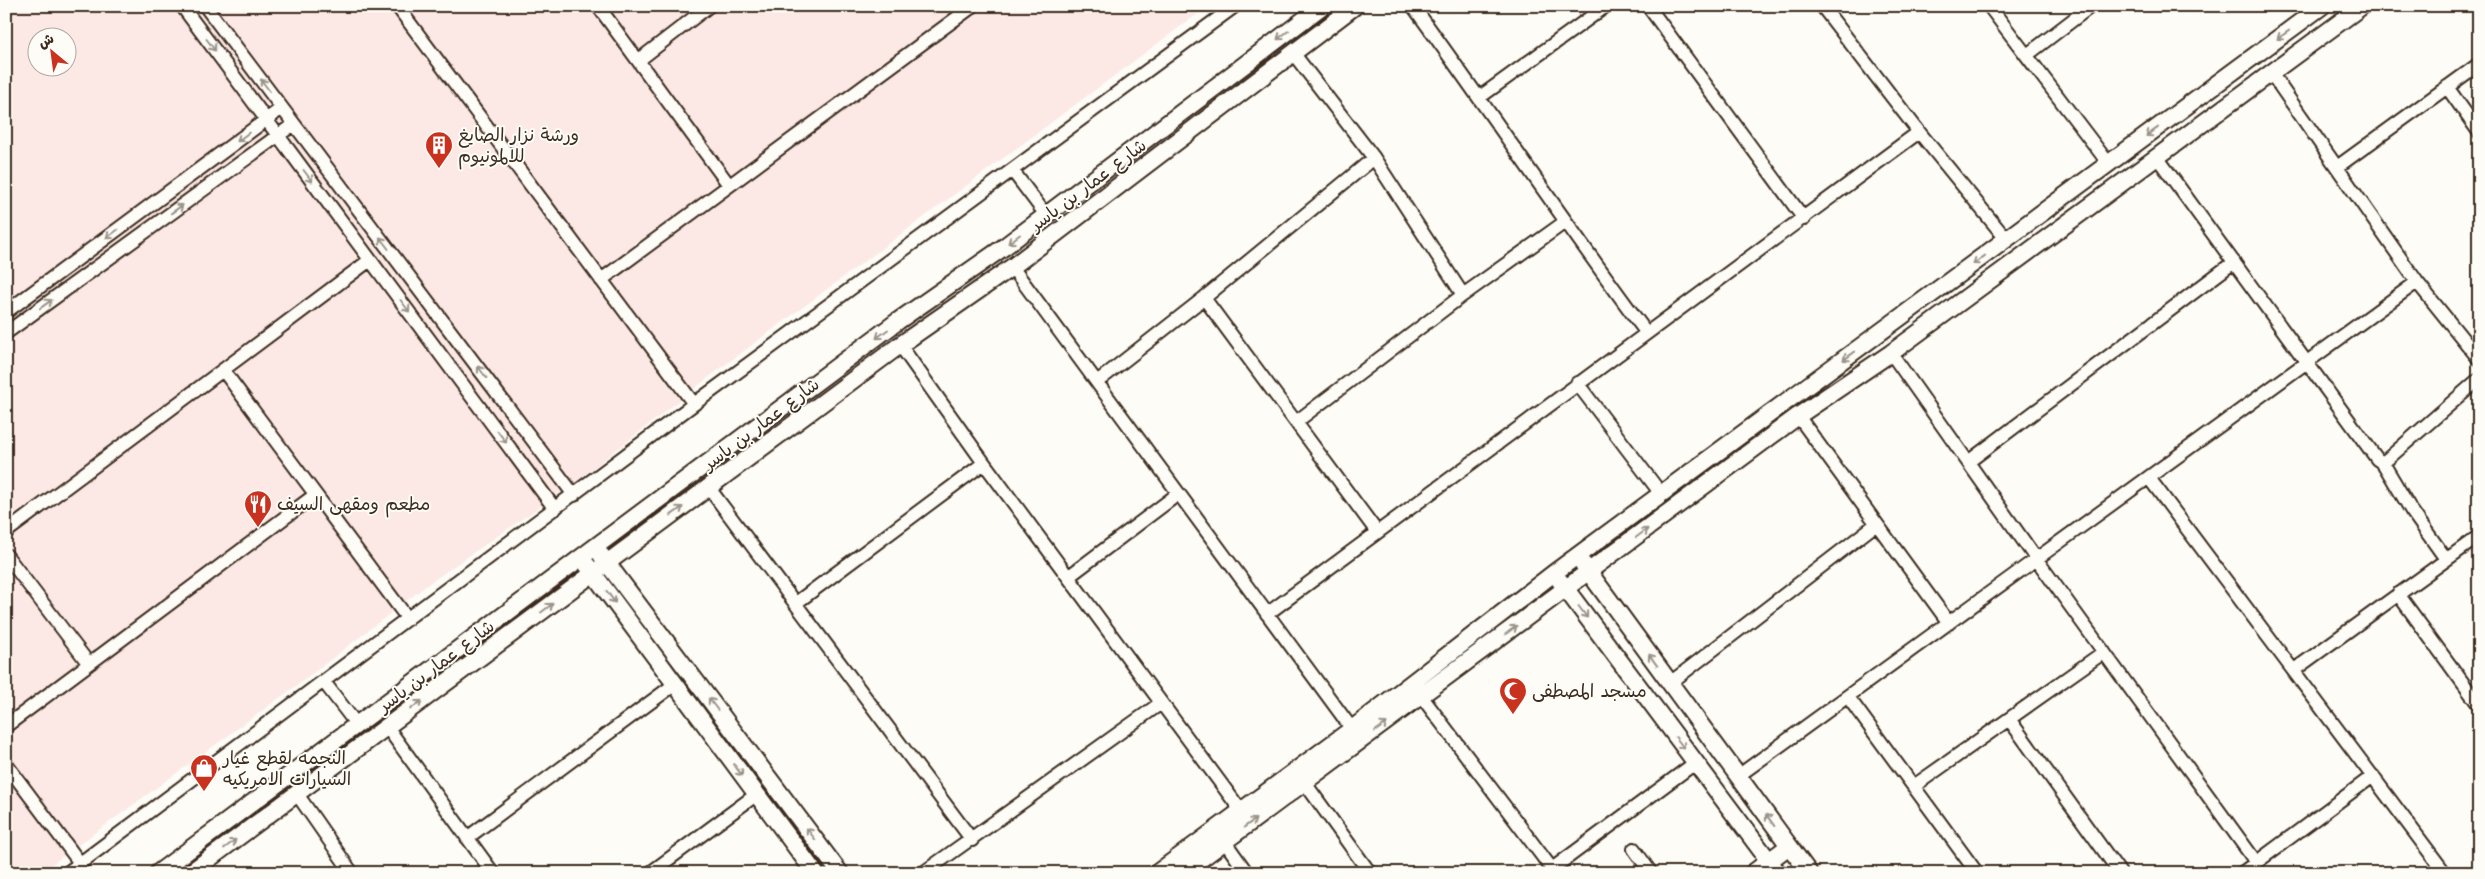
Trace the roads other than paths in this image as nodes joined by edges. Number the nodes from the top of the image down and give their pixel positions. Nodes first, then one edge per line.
1 (182, 6) edge
2 (205, 6) edge
3 (397, 6) edge
4 (598, 6) edge
5 (709, 6) edge
6 (973, 6) edge
7 (1235, 6) edge
8 (1322, 6) edge
9 (1355, 6) edge
10 (1413, 6) edge
11 (1606, 6) edge
12 (1648, 6) edge
13 (1822, 6) edge
14 (1989, 6) edge
15 (2091, 6) edge
16 (2322, 6) edge
17 (2362, 6) edge
18 (1293, 53) junction
19 (2027, 55) junction
20 (639, 60) junction
21 (2479, 64) edge
22 (2271, 73) junction
23 (2447, 87) junction
24 (1480, 97) junction
25 (282, 108) junction
26 (266, 120) junction
27 (294, 124) junction
28 (1919, 132) junction
29 (2479, 132) edge
30 (278, 136) junction
31 (2157, 157) junction
32 (1374, 158) junction
33 (2109, 164) junction
34 (2337, 167) junction
35 (1012, 170) junction
36 (729, 185) junction
37 (1046, 215) junction
38 (1804, 218) junction
39 (1564, 222) junction
40 (2007, 240) junction
41 (370, 260) junction
42 (2234, 262) junction
43 (1012, 267) junction
44 (602, 280) junction
45 (2417, 282) junction
46 (1463, 295) junction
47 (1204, 298) junction
48 (6, 312) edge
49 (1646, 332) junction
50 (6, 333) edge
51 (900, 345) junction
52 (1891, 353) junction
53 (2479, 359) edge
54 (2308, 362) junction
55 (223, 370) junction
56 (2479, 379) edge
57 (1097, 382) junction
58 (1578, 383) junction
59 (694, 404) junction
60 (1798, 416) junction
61 (1296, 422) junction
62 (1968, 462) junction
63 (984, 463) junction
64 (2383, 463) junction
65 (2149, 478) junction
66 (709, 488) junction
67 (1178, 494) junction
68 (315, 495) junction
69 (574, 495) junction
70 (1662, 495) junction
71 (556, 509) junction
72 (1875, 524) junction
73 (6, 532) edge
74 (1377, 532) junction
75 (2479, 536) edge
76 (595, 547) junction
77 (6, 555) edge
78 (1577, 556) junction
79 (582, 558) junction
80 (2446, 559) junction
81 (2037, 560) junction
82 (607, 563) junction
83 (1589, 572) junction
84 (593, 573) junction
85 (1554, 573) junction
86 (1068, 577) junction
87 (1566, 590) junction
88 (2398, 594) junction
89 (796, 603) junction
90 (1266, 614) junction
91 (408, 619) junction
92 (1949, 623) junction
93 (2104, 652) junction
94 (89, 664) junction
95 (2294, 670) junction
96 (324, 682) junction
97 (1670, 683) junction
98 (675, 684) junction
99 (2476, 696) edge
100 (1422, 697) junction
101 (1848, 697) junction
102 (1161, 703) junction
103 (2009, 718) junction
104 (357, 725) junction
105 (6, 726) edge
106 (387, 727) junction
107 (1352, 729) junction
108 (1695, 762) junction
109 (6, 764) edge
110 (1738, 776) junction
111 (2373, 776) junction
112 (1305, 783) junction
113 (1914, 786) junction
114 (297, 794) junction
115 (757, 794) junction
116 (1242, 812) junction
117 (467, 838) junction
118 (972, 840) junction
119 (1225, 842) junction
120 (1789, 846) junction
121 (1634, 849) dead end
122 (2256, 862) junction
123 (80, 863) junction
124 (1774, 867) edge
125 (1802, 870) edge
126 (1554, 871) edge
127 (2442, 871) edge
128 (67, 873) edge
129 (158, 873) edge
130 (190, 873) edge
131 (352, 873) edge
132 (492, 873) edge
133 (650, 873) edge
134 (815, 873) edge
135 (840, 873) edge
136 (923, 873) edge
137 (1157, 873) edge
138 (1182, 873) edge
139 (1247, 873) edge
140 (1370, 873) edge
141 (1651, 873) edge
142 (1753, 873) edge
143 (1977, 873) edge
144 (2120, 873) edge
145 (2242, 873) edge

1 -> 26 street
25 -> 2 street
3 - 44 street
4 - 20 street
5 - 20 street
6 - 36 street
7 - 35 street
8 -> 37 street, شارع عمار بن ياسر
9 - 18 street, شارع عمار بن ياسر
10 - 24 street
11 - 24 street
12 - 38 street
13 - 28 street
14 - 19 street
15 - 19 street
16 -> 33 street
17 - 22 street
18 - 32 street
18 - 43 street, شارع عمار بن ياسر
19 - 33 street
20 - 36 street
21 - 23 street
22 - 31 street
22 - 34 street
23 - 29 street
23 - 34 street
24 - 39 street
25 - 26 street
25 - 27 street
26 - 30 street
26 -> 48 street
27 - 30 street
69 -> 27 street
28 - 38 street
28 - 40 street
30 -> 41 street
50 -> 30 street
31 - 42 street
31 - 52 street
32 - 46 street
32 - 47 street
33 - 40 street
34 - 45 street
35 - 37 street
35 - 59 street
36 - 44 street
37 -> 76 street, شارع عمار بن ياسر
38 - 49 street
39 - 46 street
39 - 49 street
40 -> 70 street
41 - 55 street
41 -> 71 street
42 - 54 street
42 - 62 street
43 - 51 street, شارع عمار بن ياسر
43 - 57 street
44 - 59 street
45 - 53 street
45 - 54 street
46 - 61 street
47 - 57 street
47 - 61 street
49 - 58 street
51 - 63 street
51 - 66 street, شارع عمار بن ياسر
52 - 60 street
52 - 62 street
54 - 64 street
54 - 65 street
55 - 68 street
55 - 73 street
56 - 64 street
57 - 67 street
58 - 70 street
58 - 74 street
59 - 69 street
60 - 72 street
83 -> 60 street
61 - 74 street
62 - 81 street
63 - 86 street
63 - 89 street
64 - 80 street
65 - 81 street
65 - 95 street
82 -> 66 street, شارع عمار بن ياسر
66 - 89 street
67 - 86 street
67 - 90 street
68 - 91 street
68 - 94 street
69 - 71 street
70 - 78 street
71 - 91 street
72 - 92 street
72 - 97 street
74 - 90 street
75 - 80 street
76 - 79 street, شارع عمار بن ياسر
76 - 82 street
77 - 94 street
78 - 83 street
78 - 85 street
79 - 84 street
79 - 104 street, شارع عمار بن ياسر
80 - 88 street
81 - 92 street
81 - 93 street
82 - 84 street, شارع عمار بن ياسر
135 -> 82 street
83 - 87 street
97 -> 83 street
84 -> 98 street
106 -> 84 street, شارع عمار بن ياسر
85 - 87 street
85 - 107 street
86 - 102 street
100 -> 87 street
87 -> 108 street
88 - 95 street
88 - 99 street
89 - 118 street
90 - 107 street
91 - 96 street
92 - 101 street
93 - 103 street
93 - 122 street
94 - 105 street
95 - 111 street
96 - 104 street
96 - 123 street
97 - 110 street
98 -> 115 street
98 - 117 street
112 -> 100 street
100 - 126 street
101 - 110 street
101 - 113 street
102 - 116 street
102 - 118 street
103 - 113 street
103 - 144 street
104 - 129 street, شارع عمار بن ياسر
106 - 114 street, شارع عمار بن ياسر
106 - 117 street
107 - 116 street
108 - 124 street
108 - 126 street
109 - 123 street
120 -> 110 street
111 - 122 street
111 - 127 street
119 -> 112 street
112 - 140 street
113 - 143 street
130 -> 114 street, شارع عمار بن ياسر
114 - 131 street
115 - 133 street
115 - 134 street
116 - 137 street
117 - 132 street
118 - 136 street
119 - 138 street
119 - 139 street
120 - 124 street
120 - 125 street
121 - 141 street
122 - 145 street
123 - 128 street
124 - 142 street

